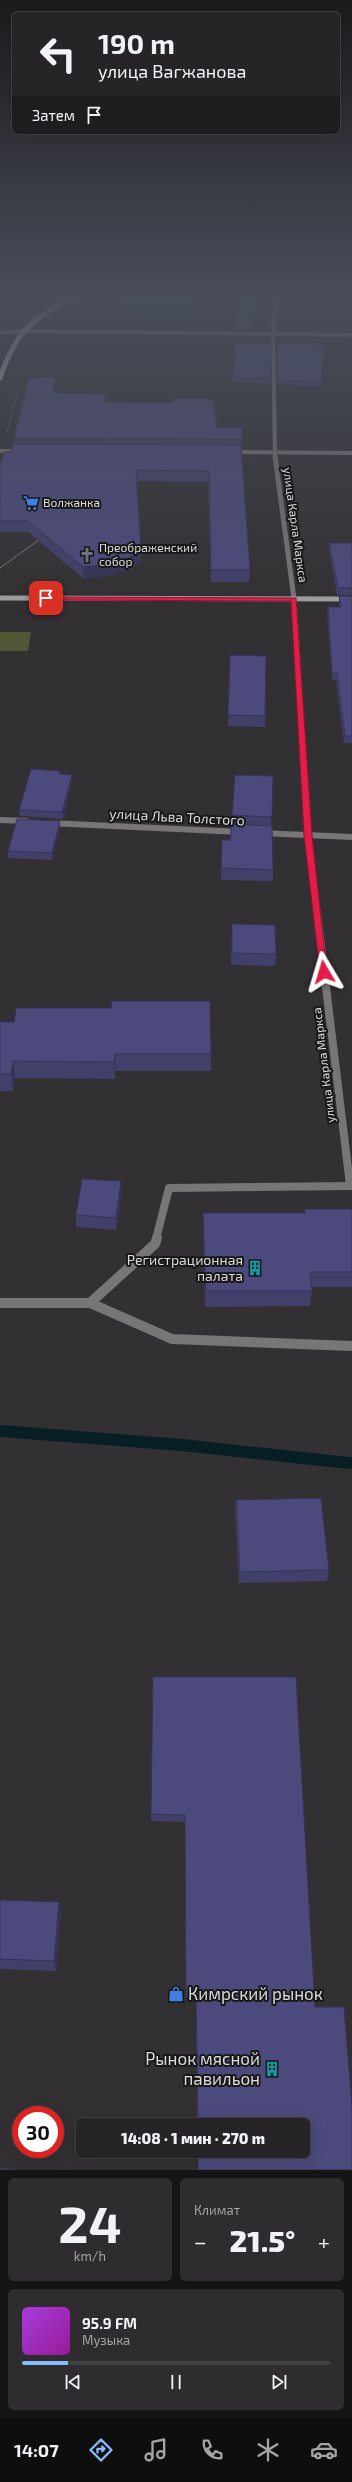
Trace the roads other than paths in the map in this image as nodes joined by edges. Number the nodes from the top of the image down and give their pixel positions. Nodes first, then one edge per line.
1 (274, 398) edge
2 (1, 451) edge
3 (26, 451) edge
4 (226, 452) edge
5 (274, 452) junction
6 (352, 452) edge
7 (0, 598) edge
8 (294, 599) junction
9 (352, 599) edge
10 (0, 820) edge
11 (32, 822) edge
12 (40, 822) edge
13 (308, 835) junction
14 (352, 837) edge
15 (351, 1185) edge
16 (0, 1303) edge
17 (90, 1303) junction
18 (352, 1346) edge

1 - 5 street, улица Карла Маркса
2 - 3 street
4 - 5 street
5 - 6 street
5 - 8 street, улица Карла Маркса
7 - 8 main road
8 - 9 main road
8 - 13 street, улица Карла Маркса
10 - 11 street
12 - 13 street, улица Льва Толстого
13 - 14 street, улица Льва Толстого
13 - 15 street, улица Карла Маркса
15 - 17 street
16 - 17 street
17 - 18 street

